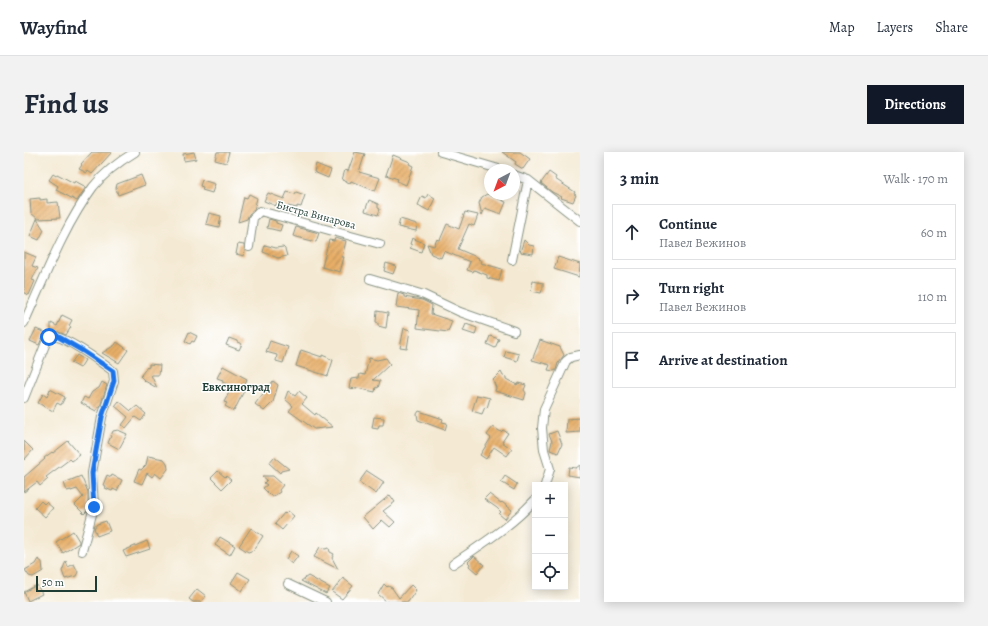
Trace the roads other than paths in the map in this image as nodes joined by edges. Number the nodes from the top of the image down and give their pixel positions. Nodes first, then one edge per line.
1 (135, 152) edge
2 (441, 152) edge
3 (484, 165) edge
4 (520, 177) edge
5 (528, 180) junction
6 (580, 221) edge
7 (380, 244) dead end
8 (249, 247) dead end
9 (512, 260) dead end
10 (370, 279) dead end
11 (24, 322) edge
12 (514, 331) dead end
13 (580, 355) edge
14 (24, 398) edge
15 (546, 482) edge
16 (532, 503) edge
17 (82, 551) dead end
18 (453, 564) dead end
19 (288, 584) dead end
20 (326, 602) edge

1 - 11 street
2 - 3 street
4 - 5 street
5 - 6 street
5 - 9 street
7 - 8 street, Бистра Винарова
10 - 12 street
13 - 15 street
14 - 17 street
16 - 18 street
19 - 20 street

